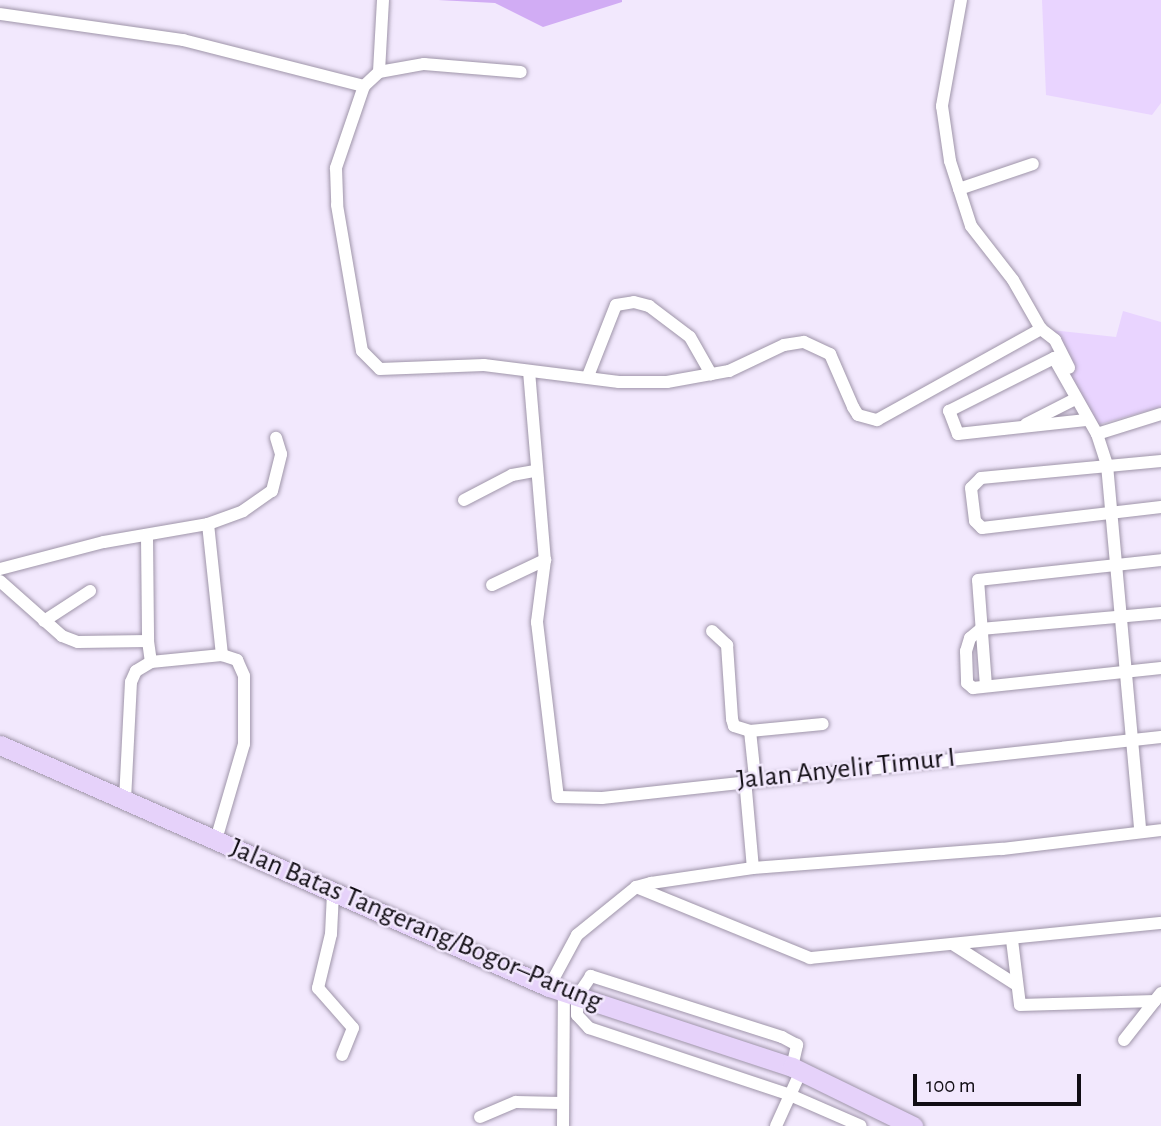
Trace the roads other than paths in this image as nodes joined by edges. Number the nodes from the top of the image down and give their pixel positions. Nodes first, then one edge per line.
1 (383, 0) edge
2 (961, 0) edge
3 (0, 14) edge
4 (379, 72) junction
5 (521, 72) dead end
6 (364, 86) junction
7 (1032, 164) dead end
8 (959, 189) junction
9 (1041, 329) junction
10 (529, 370) junction
11 (711, 374) junction
12 (588, 376) junction
13 (1075, 399) junction
14 (1161, 414) edge
15 (1018, 428) junction
16 (1092, 428) junction
17 (276, 438) dead end
18 (1161, 461) edge
19 (1107, 465) junction
20 (534, 471) junction
21 (464, 500) dead end
22 (1161, 507) edge
23 (1111, 513) junction
24 (208, 524) junction
25 (147, 537) junction
26 (545, 560) junction
27 (1161, 560) edge
28 (1115, 562) junction
29 (0, 569) edge
30 (0, 581) edge
31 (492, 585) dead end
32 (90, 592) dead end
33 (1161, 613) edge
34 (1121, 618) junction
35 (44, 621) junction
36 (982, 629) junction
37 (712, 631) dead end
38 (148, 642) junction
39 (222, 654) junction
40 (151, 663) junction
41 (1161, 668) edge
42 (1125, 671) junction
43 (986, 686) junction
44 (823, 724) dead end
45 (750, 731) junction
46 (1161, 737) edge
47 (1133, 740) junction
48 (0, 745) edge
49 (750, 779) junction
50 (125, 800) junction
51 (1161, 830) edge
52 (1140, 831) junction
53 (216, 840) junction
54 (753, 868) junction
55 (636, 887) junction
56 (333, 893) junction
57 (1161, 923) edge
58 (1012, 940) junction
59 (954, 945) junction
60 (1015, 984) junction
61 (563, 992) junction
62 (1158, 997) edge
63 (1124, 1040) dead end
64 (342, 1055) dead end
65 (796, 1070) junction
66 (790, 1095) junction
67 (561, 1103) junction
68 (480, 1116) dead end
69 (911, 1125) edge
70 (563, 1126) edge
71 (776, 1126) edge
72 (861, 1126) edge

1 - 4 street
2 - 8 street
3 - 6 street
4 - 5 street
4 - 6 street
6 - 10 street
7 - 8 street
8 - 9 street
9 - 11 street
9 - 16 street
10 - 12 street
10 - 20 street
11 - 12 street
11 - 12 street
13 - 15 street
13 - 15 street
13 - 16 street
14 - 16 street
15 - 16 street
16 - 19 street
17 - 24 street
18 - 19 street
19 - 23 street
19 - 23 street
20 - 21 street
20 - 26 street
22 - 23 street
23 - 28 street
24 - 25 street
24 - 39 street
25 - 29 street
25 - 38 street
26 - 31 street
26 - 49 street, Jalan Anyelir Timur I
27 - 28 street
28 - 34 street
28 - 36 street
30 - 35 street
32 - 35 street
33 - 34 street
34 - 36 street
34 - 42 street
35 - 38 street
36 - 43 street
36 - 43 street
37 - 45 street
38 - 40 street
39 - 40 street
39 - 53 street
40 - 50 street
41 - 42 street
42 - 43 street
42 - 47 street
44 - 45 street
45 - 49 street
46 - 47 street, Jalan Anyelir Timur I
47 - 49 street, Jalan Anyelir Timur I
47 - 52 street
48 - 50 main road, Jalan Batas Tangerang/Bogor–Parung
49 - 54 street
50 - 53 main road, Jalan Batas Tangerang/Bogor–Parung
51 - 52 street
52 - 54 street
53 - 56 main road, Jalan Batas Tangerang/Bogor–Parung
54 - 55 street
55 - 59 street
55 - 61 street
56 - 61 main road, Jalan Batas Tangerang/Bogor–Parung
56 - 64 street
57 - 58 street
58 - 59 street
58 - 60 street
59 - 60 street
60 - 62 street
61 - 65 main road, Jalan Batas Tangerang/Bogor–Parung
61 - 66 street
61 - 67 street
62 - 63 street
65 - 66 street
65 - 69 main road, Jalan Batas Tangerang/Bogor–Parung
66 - 71 street
66 - 72 street
67 - 68 street
67 - 70 street

